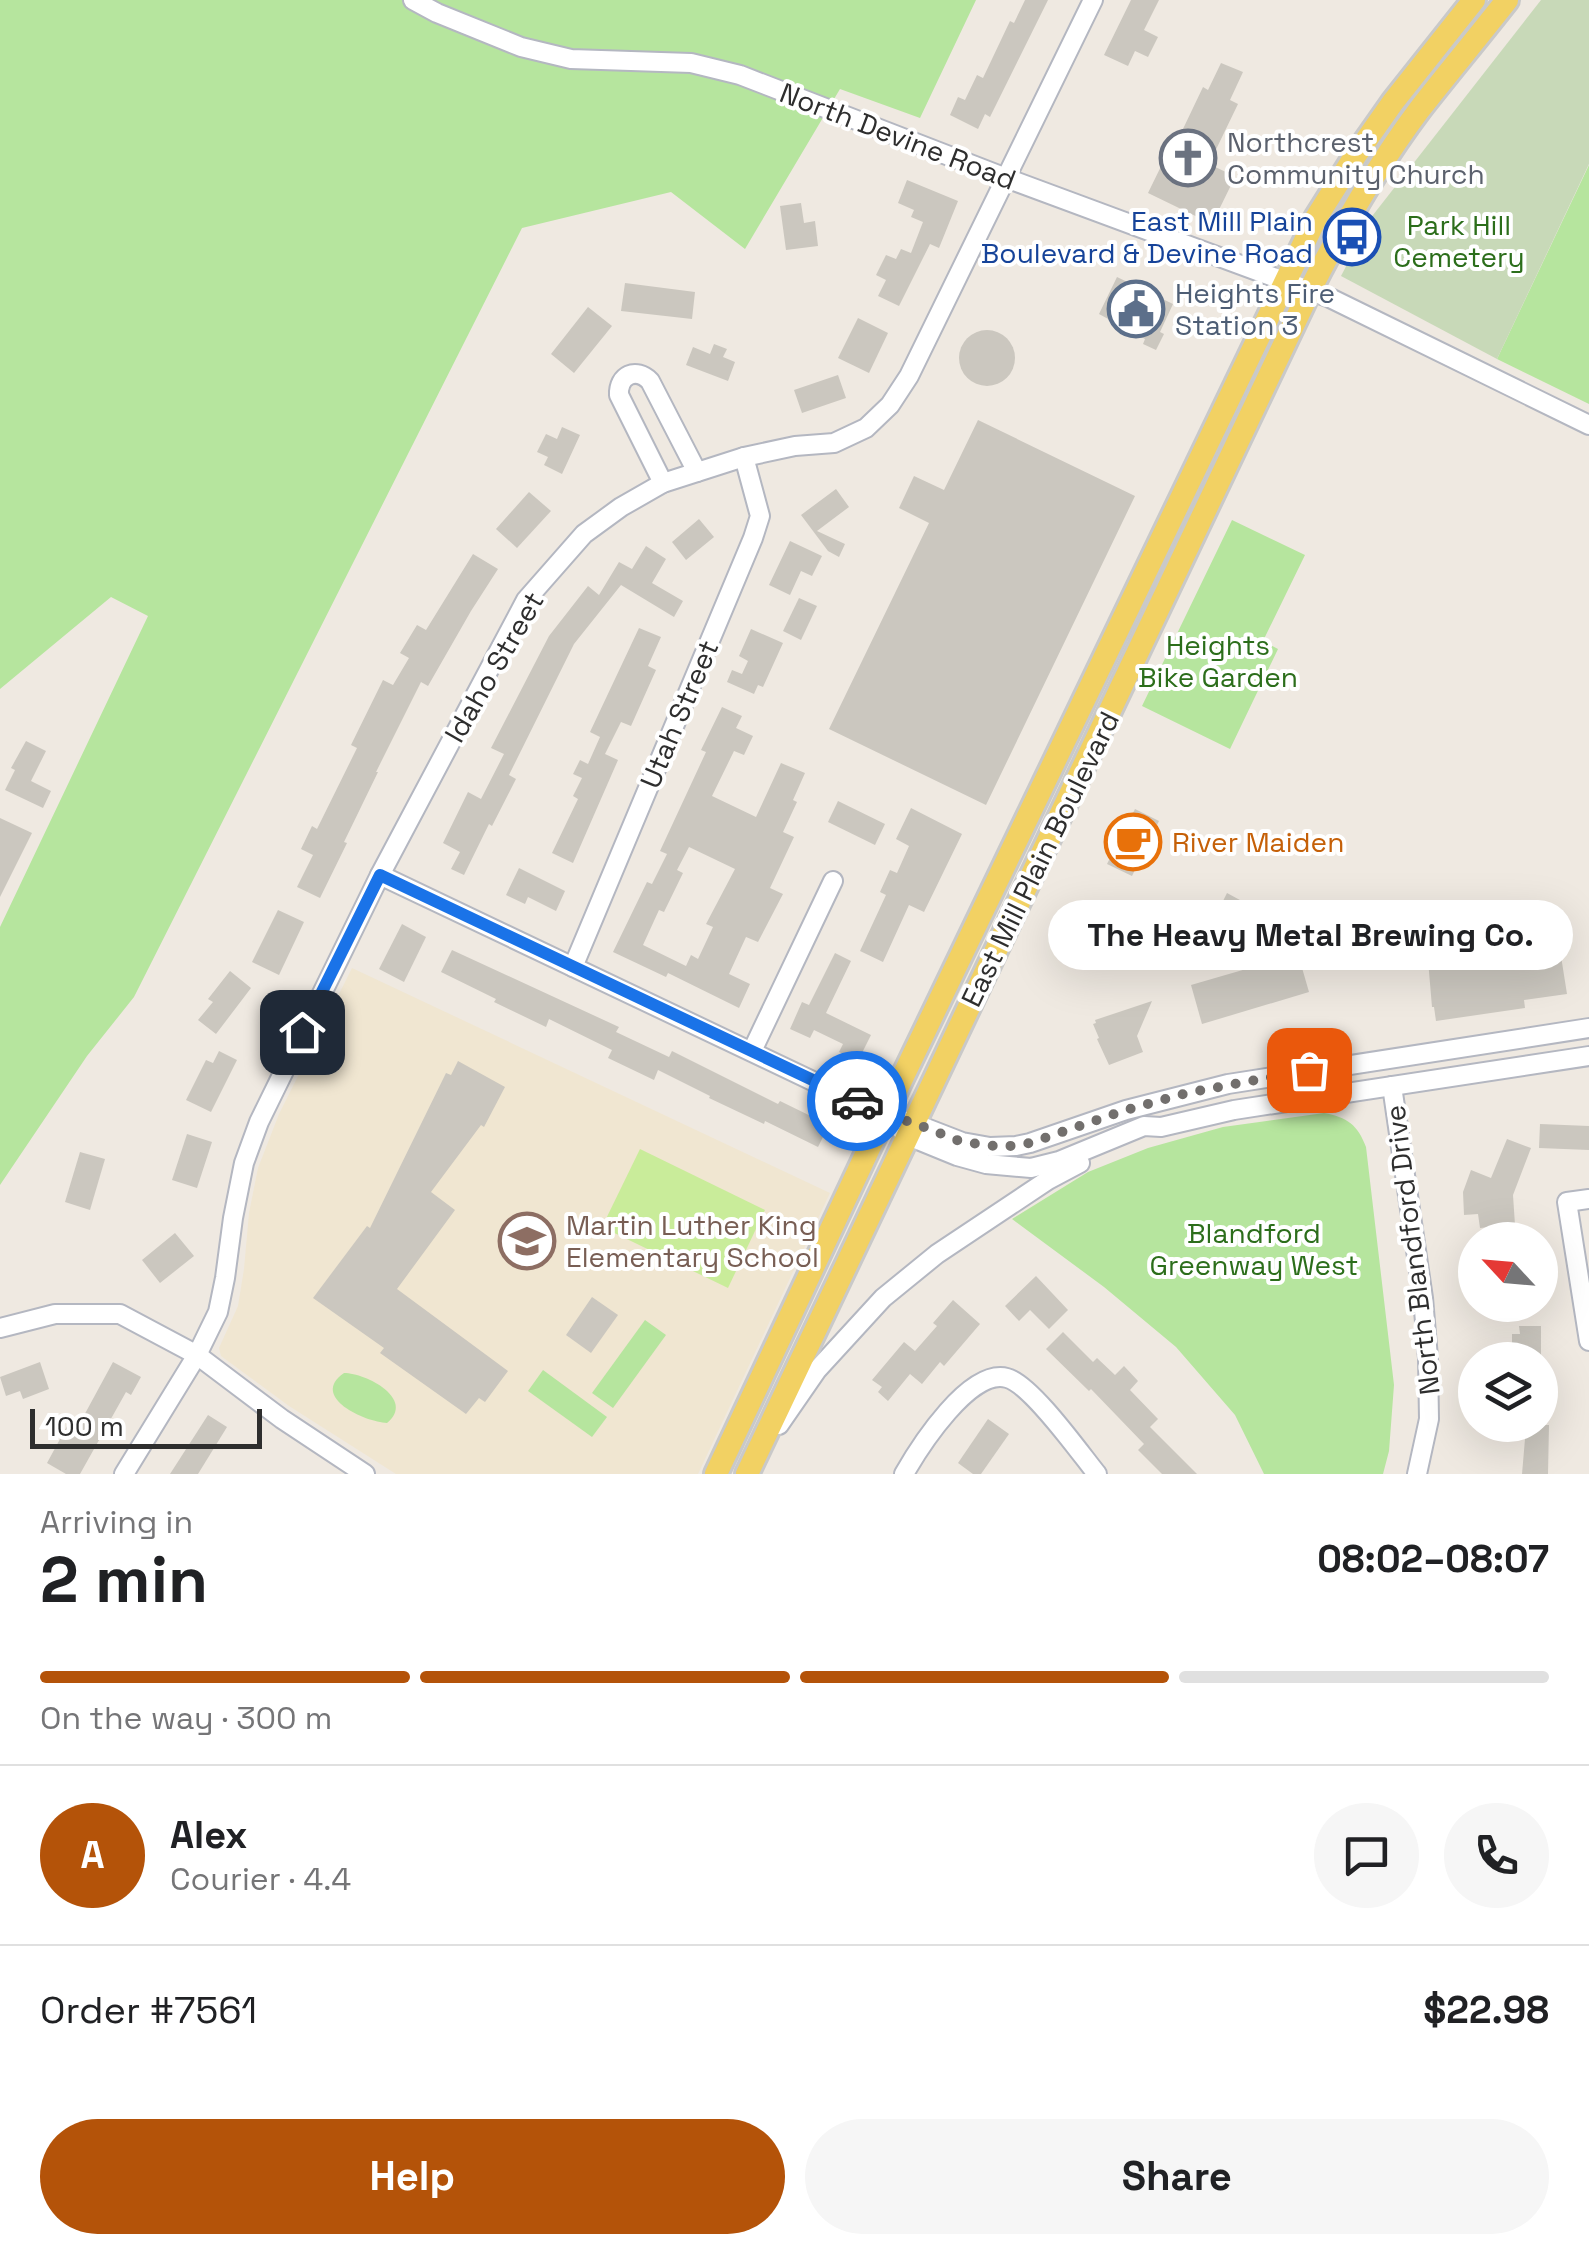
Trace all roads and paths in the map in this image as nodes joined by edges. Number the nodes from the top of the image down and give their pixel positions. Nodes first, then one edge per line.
1 (412, 0) edge
2 (1094, 0) edge
3 (1474, 0) edge
4 (1507, 0) edge
5 (1006, 178) junction
6 (1285, 281) junction
7 (1310, 290) junction
8 (1589, 425) edge
9 (1211, 435) junction
10 (744, 456) junction
11 (697, 472) junction
12 (663, 483) junction
13 (1168, 589) junction
14 (1130, 604) junction
15 (1097, 739) junction
16 (380, 875) junction
17 (833, 880) dead end
18 (573, 968) junction
19 (1589, 1028) edge
20 (752, 1050) junction
21 (1589, 1056) edge
22 (1392, 1086) junction
23 (884, 1115) junction
24 (1161, 1127) junction
25 (911, 1129) junction
26 (1589, 1199) edge
27 (0, 1328) edge
28 (1589, 1340) edge
29 (197, 1355) junction
30 (750, 1468) edge
31 (124, 1474) edge
32 (365, 1474) edge
33 (716, 1474) edge
34 (904, 1474) edge
35 (1097, 1474) edge
36 (1417, 1474) edge

1 - 5 street, North Devine Road
2 - 5 street, Idaho Street
3 - 6 main road, East Mill Plain Boulevard
4 - 7 main road, East Mill Plain Boulevard
5 - 6 street, North Devine Road
5 - 10 street, Idaho Street
6 - 7 street, North Devine Road
6 - 9 main road, East Mill Plain Boulevard
7 - 8 street, North Devine Road
7 - 13 main road, East Mill Plain Boulevard
9 - 13 main road
9 - 14 main road, East Mill Plain Boulevard
10 - 11 street, Idaho Street
10 - 18 street, Utah Street
11 - 12 street, Idaho Street
11 - 12 street
12 - 16 street, Idaho Street
13 - 15 main road, East Mill Plain Boulevard
14 - 15 main road
14 - 23 main road, East Mill Plain Boulevard
15 - 25 main road, East Mill Plain Boulevard
16 - 18 street
16 - 29 street, Idaho Street
17 - 20 street
18 - 20 street
19 - 25 street
20 - 23 street
21 - 22 street
22 - 24 street
22 - 36 street, North Blandford Drive
23 - 25 street
23 - 33 main road, East Mill Plain Boulevard
24 - 25 street
24 - 30 street
25 - 30 main road, East Mill Plain Boulevard
26 - 28 street
27 - 29 street
29 - 31 street, Idaho Street
29 - 32 street
34 - 35 street

